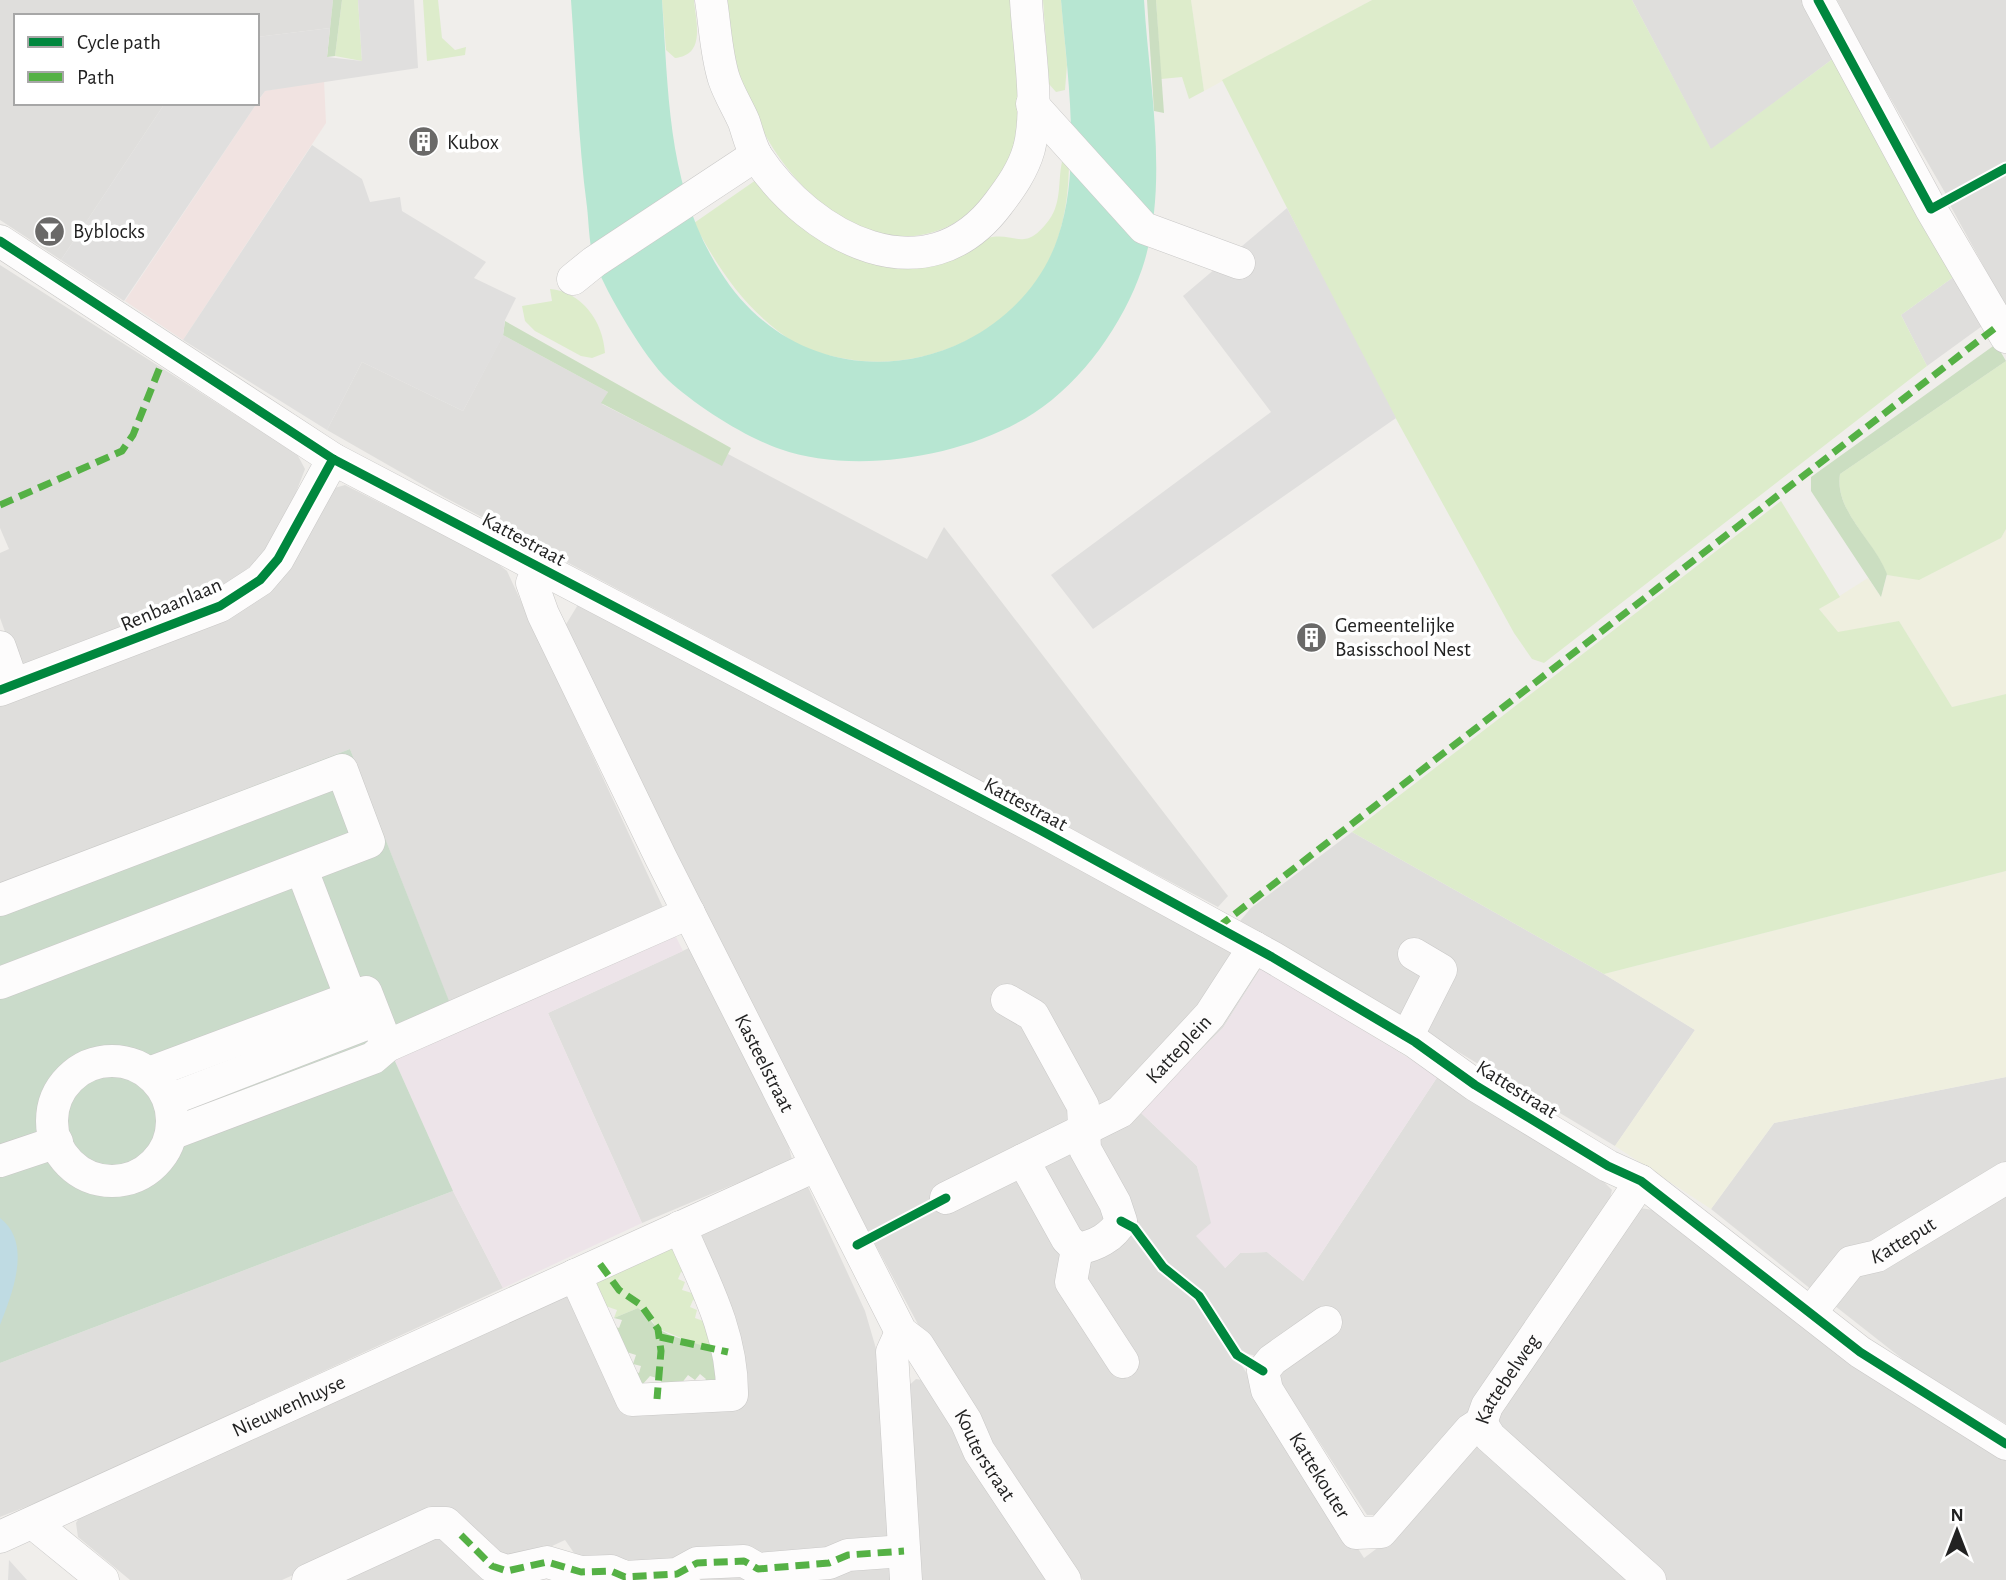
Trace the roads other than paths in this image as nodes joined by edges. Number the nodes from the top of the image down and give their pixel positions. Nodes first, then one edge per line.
1 (711, 0) edge
2 (1026, 0) edge
3 (1818, 0) edge
4 (1032, 104) junction
5 (756, 155) junction
6 (0, 241) edge
7 (1239, 263) dead end
8 (573, 279) dead end
9 (2006, 337) edge
10 (333, 459) junction
11 (539, 567) junction
12 (0, 647) edge
13 (6, 687) edge
14 (302, 870) junction
15 (0, 900) edge
16 (689, 914) junction
17 (1254, 947) junction
18 (1414, 954) dead end
19 (0, 983) edge
20 (351, 998) junction
21 (1007, 1000) dead end
22 (382, 1033) junction
23 (1407, 1037) junction
24 (149, 1073) junction
25 (169, 1100) junction
26 (1084, 1132) junction
27 (171, 1134) junction
28 (57, 1142) junction
29 (1023, 1160) junction
30 (0, 1161) edge
31 (815, 1166) junction
32 (2006, 1178) edge
33 (1642, 1181) junction
34 (946, 1198) dead end
35 (680, 1227) junction
36 (1077, 1249) junction
37 (575, 1275) junction
38 (1811, 1312) junction
39 (1326, 1322) dead end
40 (901, 1332) junction
41 (1123, 1362) dead end
42 (1481, 1423) junction
43 (2006, 1444) edge
44 (33, 1523) junction
45 (0, 1537) edge
46 (905, 1566) edge
47 (496, 1574) edge
48 (103, 1580) edge
49 (308, 1580) edge
50 (1065, 1580) edge
51 (1650, 1580) edge

1 - 5 street
2 - 4 street
3 - 9 street
4 - 5 street
4 - 7 street
5 - 8 street
6 - 10 street, Kattestraat
10 - 11 street, Kattestraat
10 - 13 street, Renbaanlaan
11 - 16 street, Kasteelstraat
11 - 17 street, Kattestraat
12 - 13 street, Renbaanlaan
14 - 15 street
14 - 19 street
14 - 20 street
16 - 22 street
16 - 31 street, Kasteelstraat
17 - 23 street, Kattestraat
17 - 26 street, Katteplein
18 - 23 street
20 - 22 street
20 - 24 street
21 - 26 street
22 - 25 street
22 - 27 street
23 - 33 street, Kattestraat
24 - 25 street
24 - 28 street
25 - 27 street
26 - 29 street, Katteplein
26 - 36 street
27 - 28 street
28 - 30 street
29 - 34 street, Katteplein
29 - 36 street
31 - 35 street, Nieuwenhuyse
31 - 40 street, Kasteelstraat
32 - 38 street, Katteput
33 - 38 street, Kattestraat
33 - 42 street, Kattebelweg
35 - 37 street, Nieuwenhuyse
35 - 37 street
36 - 41 street
37 - 44 street, Nieuwenhuyse
38 - 43 street, Kattestraat
39 - 42 street, Kattekouter
40 - 46 street
40 - 50 street, Kouterstraat
42 - 51 street, Kattebelweg
44 - 45 street, Nieuwenhuyse
44 - 48 street
46 - 47 street
47 - 49 street

